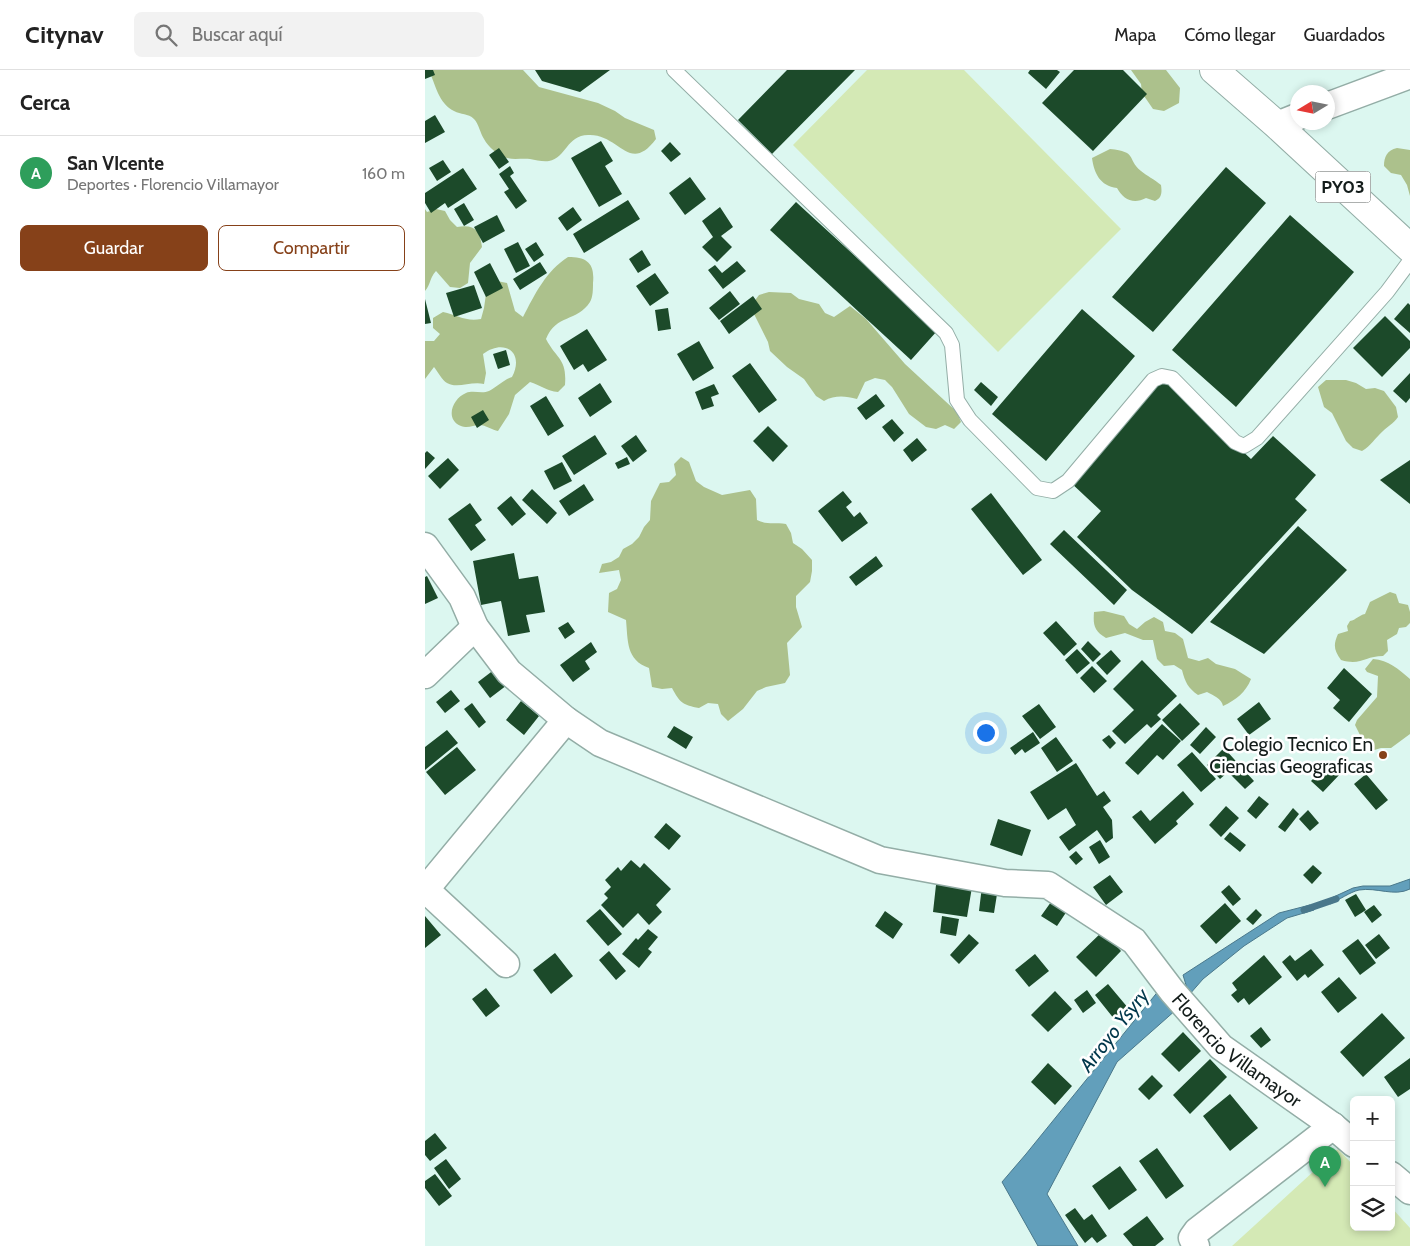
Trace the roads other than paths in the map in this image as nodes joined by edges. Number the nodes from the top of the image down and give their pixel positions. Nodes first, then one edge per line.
1 (674, 70) edge
2 (1214, 70) edge
3 (1410, 75) edge
4 (1335, 103) edge
5 (1287, 121) edge
6 (1410, 248) edge
7 (1410, 261) edge
8 (425, 546) edge
9 (475, 627) junction
10 (425, 675) edge
11 (566, 720) junction
12 (425, 889) edge
13 (506, 964) dead end
14 (1333, 1126) junction
15 (1350, 1141) edge
16 (1395, 1178) edge
17 (1410, 1191) edge
18 (1195, 1246) edge

1 - 7 lane
2 - 5 highway, PY03
3 - 4 street
5 - 6 highway, PY03
8 - 9 street, Florencio Villamayor
9 - 10 street
9 - 11 street, Florencio Villamayor
11 - 12 street
11 - 14 street, Florencio Villamayor
12 - 13 street
14 - 15 street, Florencio Villamayor
14 - 18 street
16 - 17 street

